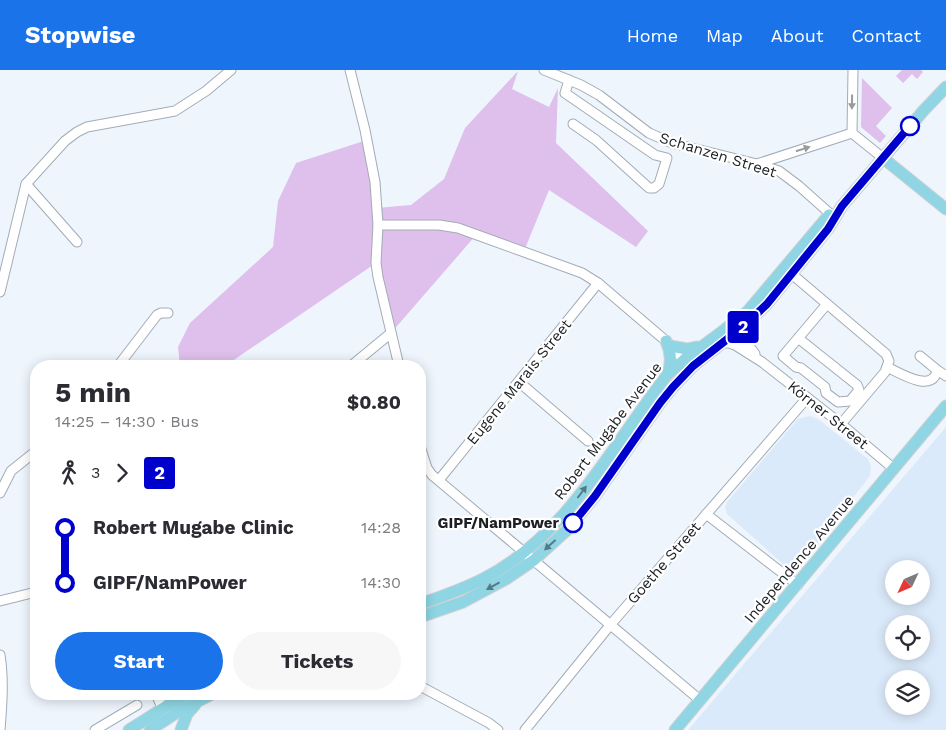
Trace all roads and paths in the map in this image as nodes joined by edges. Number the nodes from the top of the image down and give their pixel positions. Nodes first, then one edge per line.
1 (231, 70) edge
2 (350, 70) edge
3 (544, 70) edge
4 (853, 70) edge
5 (570, 80) junction
6 (946, 87) edge
7 (573, 124) dead end
8 (852, 133) junction
9 (672, 142) junction
10 (667, 158) junction
11 (883, 158) junction
12 (757, 164) junction
13 (26, 184) junction
14 (946, 209) edge
15 (833, 216) junction
16 (378, 225) junction
17 (76, 242) dead end
18 (788, 271) junction
19 (598, 284) junction
20 (0, 291) edge
21 (826, 304) junction
22 (168, 313) dead end
23 (744, 326) junction
24 (391, 333) junction
25 (798, 338) junction
26 (721, 343) junction
27 (668, 344) junction
28 (703, 344) junction
29 (920, 356) dead end
30 (702, 358) junction
31 (123, 360) edge
32 (358, 360) edge
33 (398, 360) edge
34 (684, 360) junction
35 (762, 362) junction
36 (888, 364) junction
37 (937, 370) junction
38 (667, 375) junction
39 (946, 376) edge
40 (518, 382) junction
41 (807, 398) junction
42 (946, 406) edge
43 (841, 424) junction
44 (588, 441) dead end
45 (30, 456) edge
46 (426, 465) edge
47 (894, 469) junction
48 (440, 480) junction
49 (0, 493) edge
50 (706, 514) junction
51 (524, 552) junction
52 (534, 560) junction
53 (798, 585) junction
54 (30, 594) edge
55 (0, 601) edge
56 (426, 602) edge
57 (426, 616) edge
58 (611, 624) junction
59 (0, 655) edge
60 (426, 689) edge
61 (157, 700) edge
62 (160, 700) edge
63 (700, 700) junction
64 (198, 701) joint
65 (136, 705) dead end
66 (170, 717) junction
67 (0, 730) edge
68 (95, 730) edge
69 (130, 730) edge
70 (150, 730) edge
71 (181, 730) edge
72 (498, 730) edge
73 (525, 730) edge
74 (675, 730) edge

1 - 13 street
2 - 16 street
3 - 5 street, Schanzen Street
4 -> 8 street
5 - 9 street, Schanzen Street
5 - 10 street
6 - 11 main road, Robert Mugabe Avenue
7 - 10 street
8 - 11 street
12 -> 8 street
9 - 10 street
9 - 12 street, Schanzen Street
11 - 14 main road
11 - 15 main road, Robert Mugabe Avenue
12 - 15 street, Schanzen Street
13 - 17 street
13 - 20 street
15 - 18 main road, Robert Mugabe Avenue
16 - 19 street
16 - 24 street
18 - 21 street
18 - 23 main road, Robert Mugabe Avenue
18 - 28 main road, Robert Mugabe Avenue
19 - 27 street
19 - 40 street, Eugene Marais Street
21 - 25 street
21 - 36 street
22 - 31 street
23 - 26 main road, Robert Mugabe Avenue
23 - 35 street, Körner Street
24 - 32 street
24 - 33 street
25 - 25 street
26 - 30 main road, Robert Mugabe Avenue
26 - 35 street, Körner Street
27 - 28 main road
27 - 34 street
27 - 38 main road
28 - 34 main road, Robert Mugabe Avenue
29 - 37 street
30 - 34 street
30 -> 52 main road, Robert Mugabe Avenue
34 - 38 main road, Robert Mugabe Avenue
35 - 41 street, Körner Street
36 - 37 street
36 - 43 street
37 - 39 street
51 -> 38 main road, Robert Mugabe Avenue
40 - 44 street
40 - 48 street, Eugene Marais Street
41 - 43 street, Körner Street
41 - 50 street, Goethe Street
42 - 47 main road, Independence Avenue
43 - 47 street, Körner Street
45 - 49 street
46 - 48 street
47 - 53 main road, Independence Avenue
48 - 51 street
50 - 53 street
50 - 58 street, Goethe Street
51 - 52 street
51 - 56 main road, Robert Mugabe Avenue
52 -> 57 main road, Robert Mugabe Avenue
52 - 58 street
53 - 63 main road, Independence Avenue
54 - 55 street
58 - 63 street
58 - 73 street, Goethe Street
59 - 67 street
60 - 72 street
61 - 69 main road
62 - 66 street
63 - 74 main road, Independence Avenue
64 - 66 main road
64 - 71 main road
65 - 68 street
66 - 70 main road

